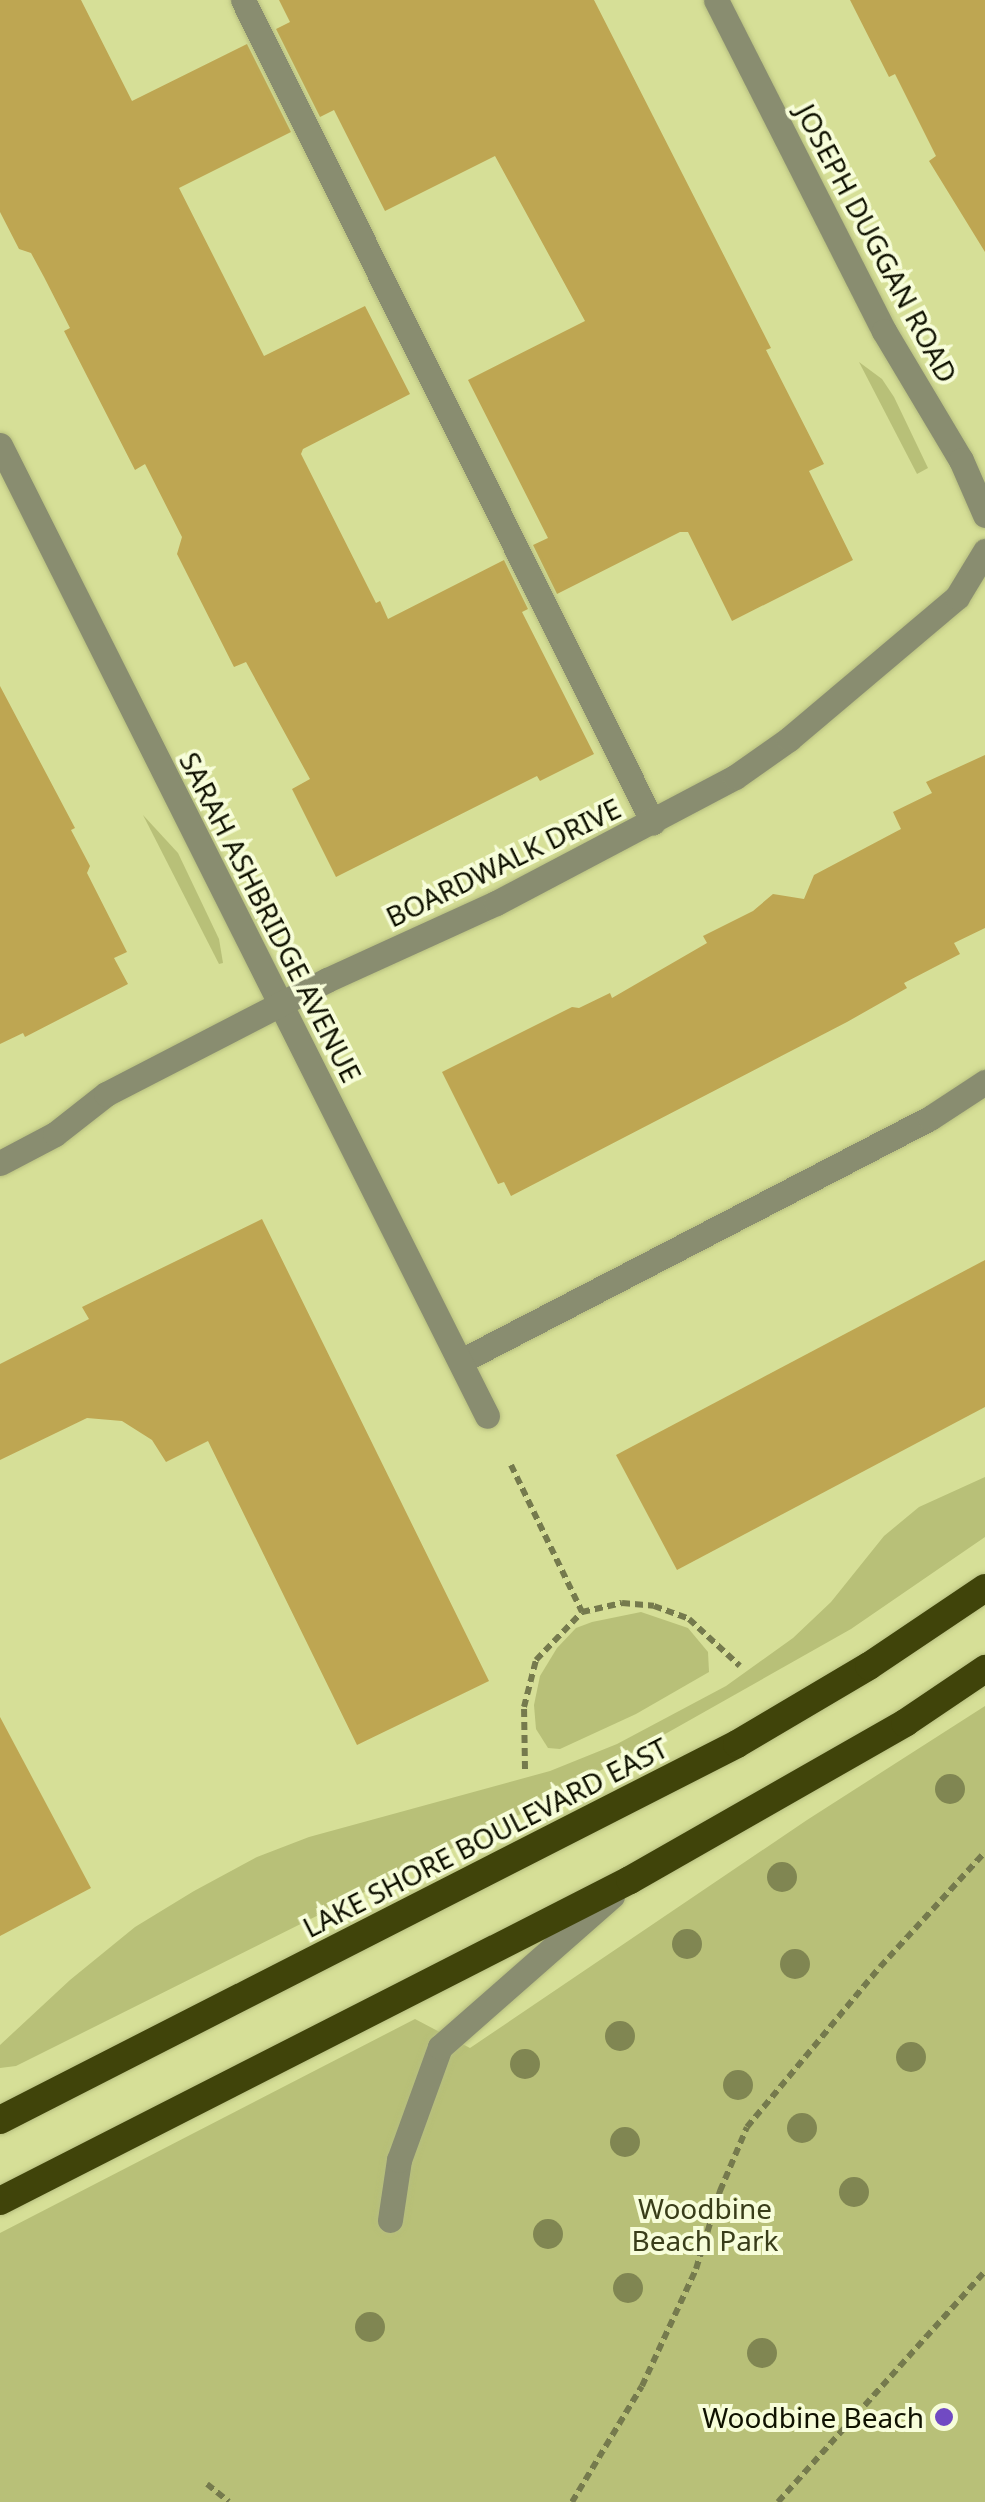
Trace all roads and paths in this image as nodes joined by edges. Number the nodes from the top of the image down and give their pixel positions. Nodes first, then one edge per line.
1 (242, 0) edge
2 (716, 0) edge
3 (0, 446) edge
4 (985, 515) edge
5 (985, 551) edge
6 (653, 823) junction
7 (282, 1004) junction
8 (985, 1082) edge
9 (0, 1163) edge
10 (461, 1361) junction
11 (488, 1416) dead end
12 (511, 1465) dead end
13 (985, 1588) edge
14 (582, 1612) junction
15 (740, 1666) dead end
16 (985, 1669) edge
17 (524, 1769) dead end
18 (985, 1852) edge
19 (630, 1880) junction
20 (0, 2120) edge
21 (0, 2202) edge
22 (390, 2220) dead end
23 (985, 2271) edge
24 (208, 2484) dead end
25 (229, 2502) edge
26 (572, 2502) edge
27 (778, 2502) edge

1 - 6 street
2 - 4 street, JOSEPH DUGGAN ROAD
3 - 7 street, SARAH ASHBRIDGE AVENUE
5 - 6 street, BOARDWALK DRIVE
6 - 7 street, BOARDWALK DRIVE
7 - 9 street, BOARDWALK DRIVE
7 - 10 street, SARAH ASHBRIDGE AVENUE
8 - 10 street
10 - 11 street, SARAH ASHBRIDGE AVENUE
12 - 14 path
13 - 20 highway, LAKE SHORE BOULEVARD EAST
14 - 15 path
14 - 17 path
16 - 19 highway
18 - 26 path
19 - 21 highway
19 - 22 street
23 - 27 path
24 - 25 path

